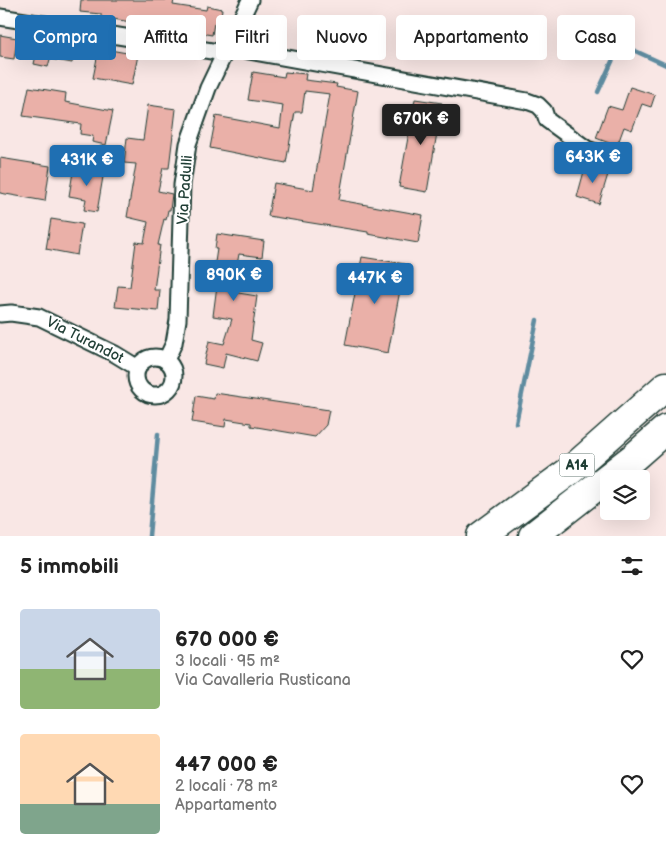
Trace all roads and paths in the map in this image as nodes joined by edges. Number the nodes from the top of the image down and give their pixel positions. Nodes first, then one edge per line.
1 (250, 0) edge
2 (242, 15) edge
3 (0, 17) edge
4 (216, 49) edge
5 (221, 60) edge
6 (284, 60) edge
7 (617, 159) dead end
8 (0, 314) edge
9 (166, 360) junction
10 (138, 368) junction
11 (666, 386) edge
12 (666, 429) edge
13 (481, 536) edge
14 (533, 536) edge

1 - 2 street, Via Padulli
3 - 4 street
5 - 9 street, Via Padulli
6 - 7 street
8 - 10 street, Via Turandot
9 - 10 street
9 - 10 street
11 - 13 highway, A14
12 - 14 highway, A14

